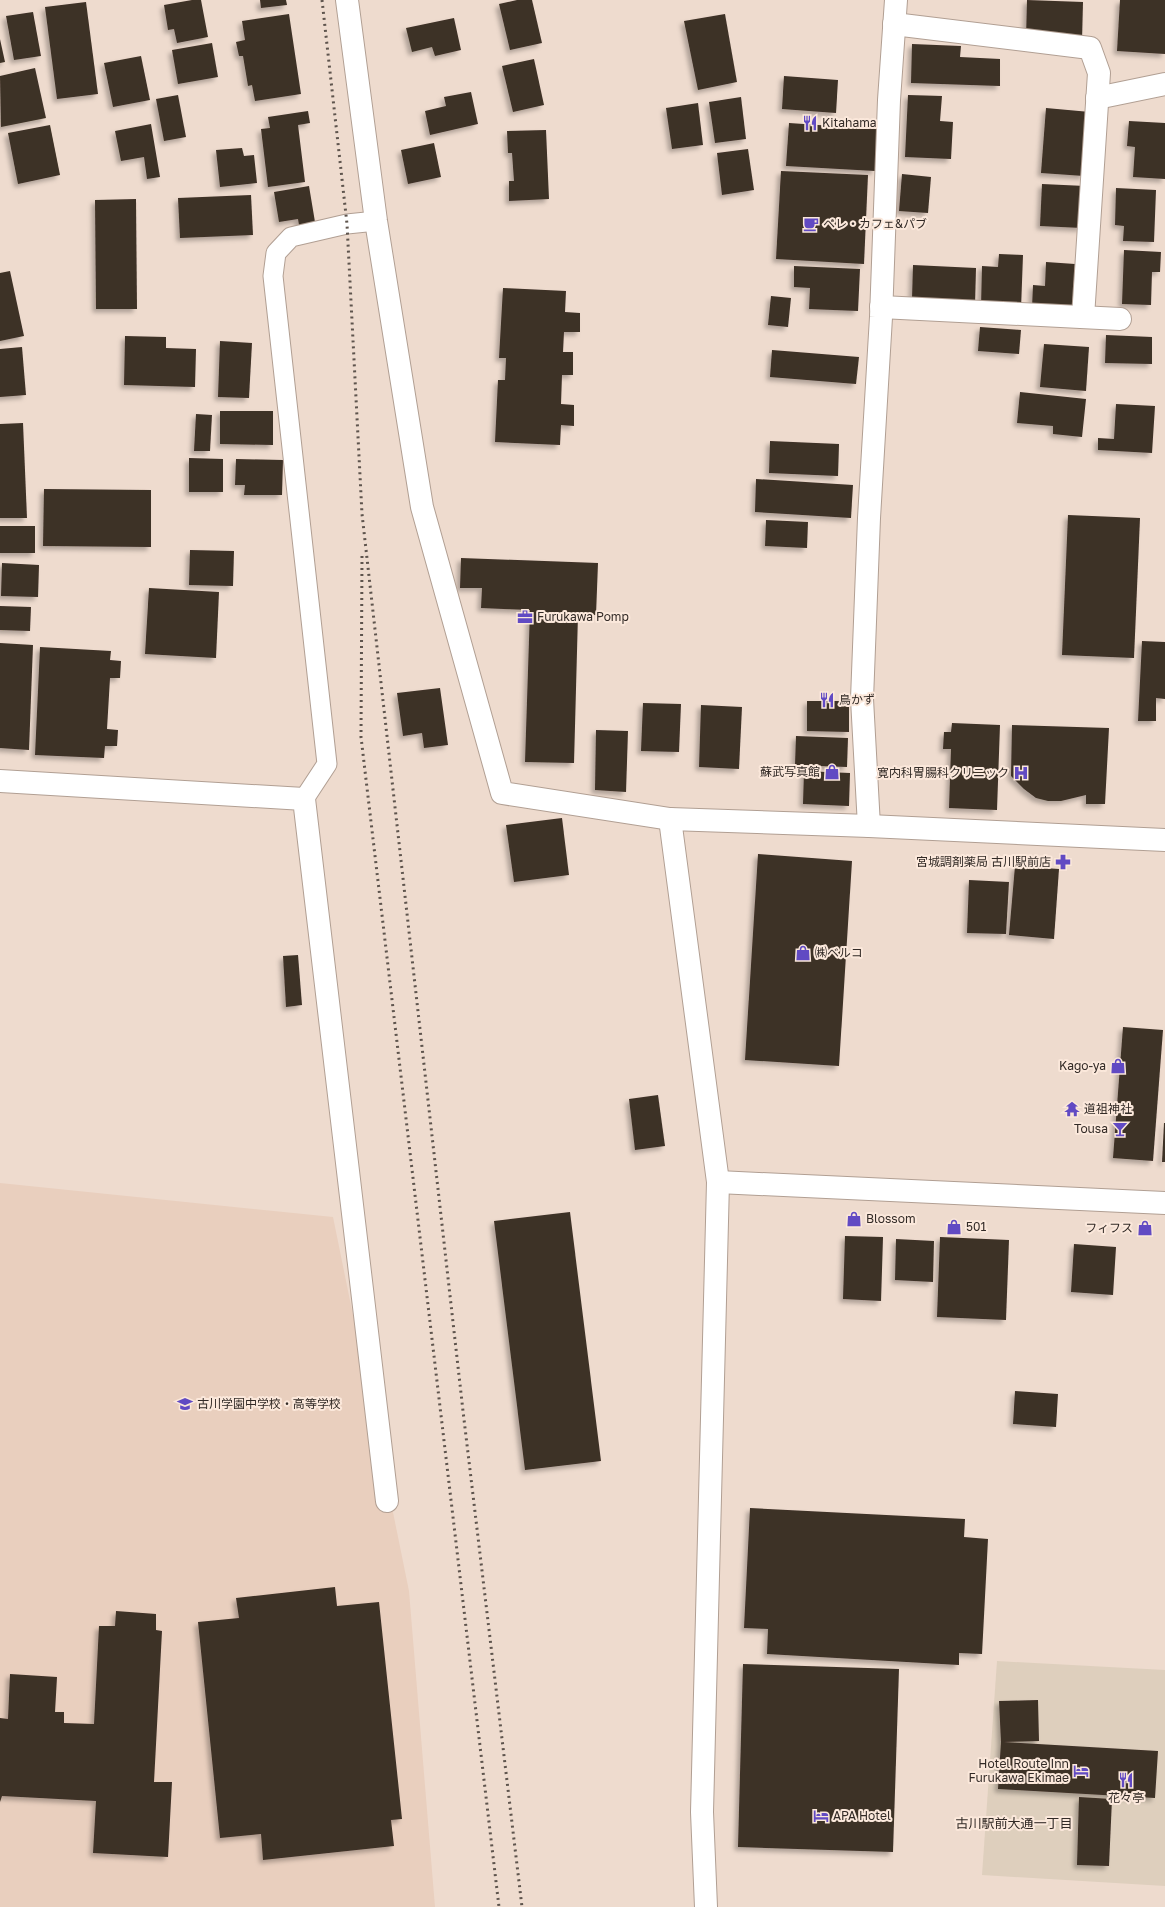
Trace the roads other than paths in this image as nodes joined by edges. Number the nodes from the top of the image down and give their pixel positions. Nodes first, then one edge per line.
1 (347, 0) edge
2 (896, 0) edge
3 (894, 24) junction
4 (1165, 84) edge
5 (1097, 98) junction
6 (376, 221) junction
7 (881, 307) junction
8 (1083, 317) junction
9 (1120, 319) dead end
10 (0, 781) edge
11 (304, 799) junction
12 (670, 819) junction
13 (869, 826) junction
14 (1165, 840) edge
15 (718, 1182) junction
16 (1165, 1203) edge
17 (387, 1501) dead end
18 (706, 1907) edge

1 - 6 street
2 - 3 street
3 - 5 street
3 - 7 street
4 - 5 street
5 - 8 street
6 - 11 lane
6 - 12 street
7 - 8 street
7 - 13 street
8 - 9 street
10 - 11 street
11 - 17 street
12 - 13 street
12 - 15 street
13 - 14 street
15 - 16 street
15 - 18 street

